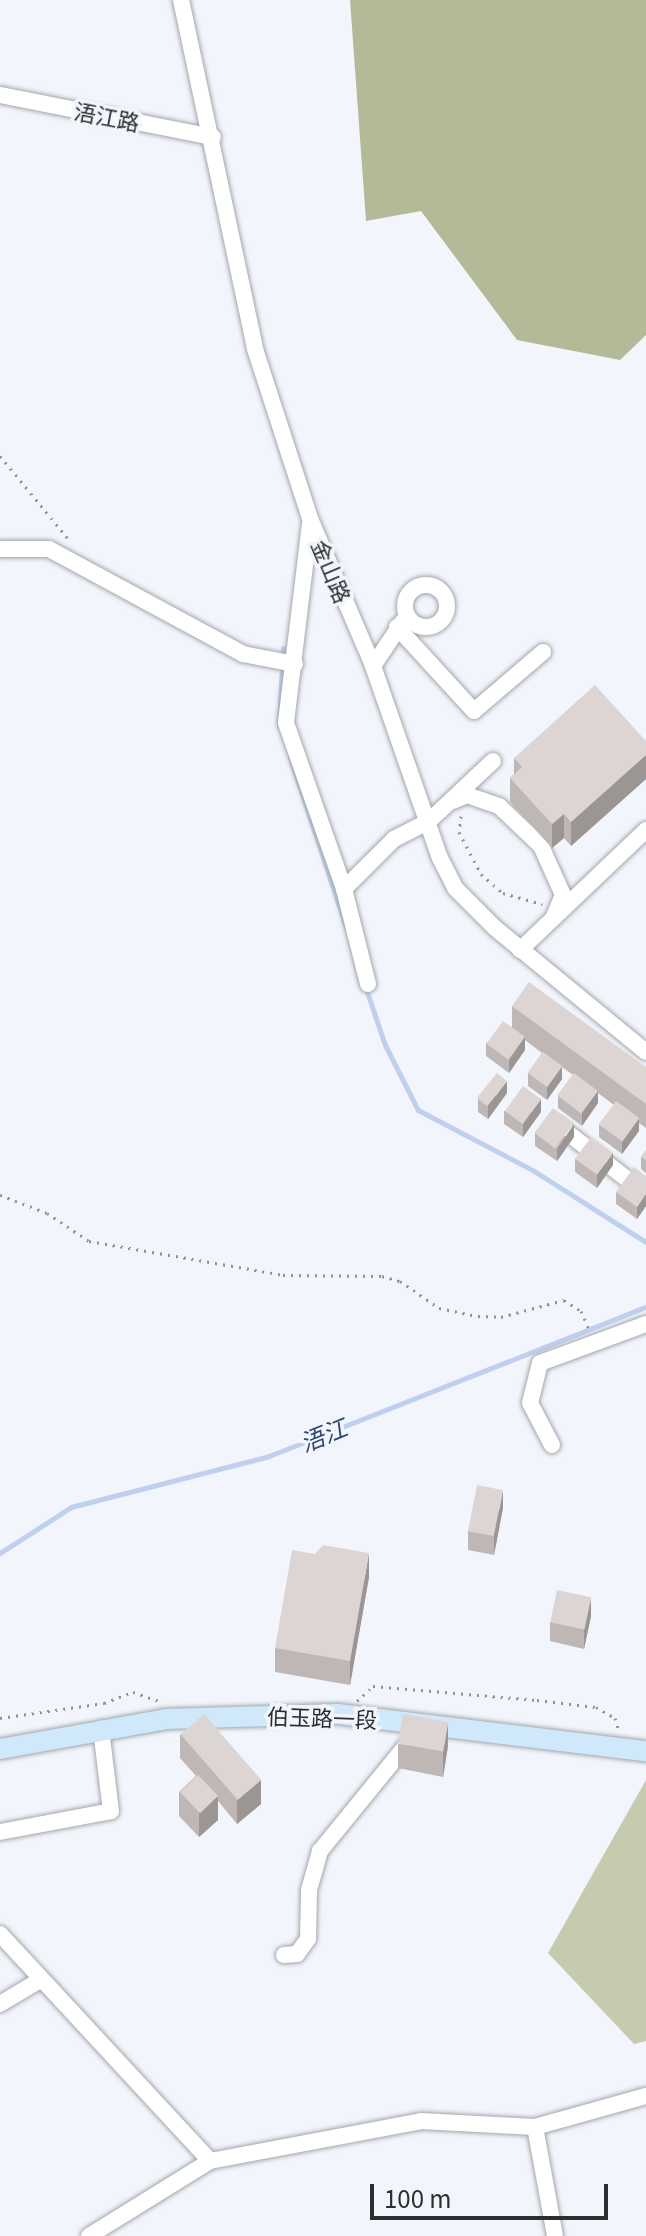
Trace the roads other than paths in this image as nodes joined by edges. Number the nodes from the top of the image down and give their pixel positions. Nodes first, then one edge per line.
1 (181, 0) edge
2 (0, 95) edge
3 (213, 137) junction
4 (311, 521) junction
5 (0, 549) edge
6 (543, 652) dead end
7 (295, 664) junction
8 (373, 666) junction
9 (493, 761) dead end
10 (451, 802) junction
11 (428, 822) junction
12 (646, 830) edge
13 (344, 889) junction
14 (555, 914) junction
15 (520, 950) junction
16 (368, 984) dead end
17 (646, 1052) edge
18 (549, 1118) edge
19 (646, 1194) edge
20 (646, 1324) edge
21 (552, 1445) dead end
22 (421, 1724) junction
23 (101, 1729) junction
24 (0, 1749) edge
25 (646, 1751) edge
26 (0, 1832) edge
27 (0, 1934) edge
28 (284, 1955) dead end
29 (40, 1980) junction
30 (0, 2004) edge
31 (646, 2096) edge
32 (535, 2127) junction
33 (210, 2161) junction
34 (89, 2236) edge
35 (555, 2236) edge

1 - 3 street, 金山路
2 - 3 street, 浯江路
3 - 4 street, 金山路
4 - 7 street
4 - 8 street, 金山路
5 - 7 street
6 - 8 street
7 - 13 street
8 - 11 street, 金山路
9 - 10 street
10 - 11 street
10 - 14 street
11 - 13 street
11 - 15 street, 金山路
12 - 14 street
13 - 16 street
14 - 15 street
15 - 17 street, 金山路
18 - 19 street
20 - 21 street
22 - 23 main road, 伯玉路一段
22 - 25 main road, 伯玉路一段
22 - 28 street
23 - 24 main road, 伯玉路一段
23 - 26 street
27 - 29 street
29 - 30 street
29 - 33 street
31 - 32 street
32 - 33 street
32 - 35 street
33 - 34 street

